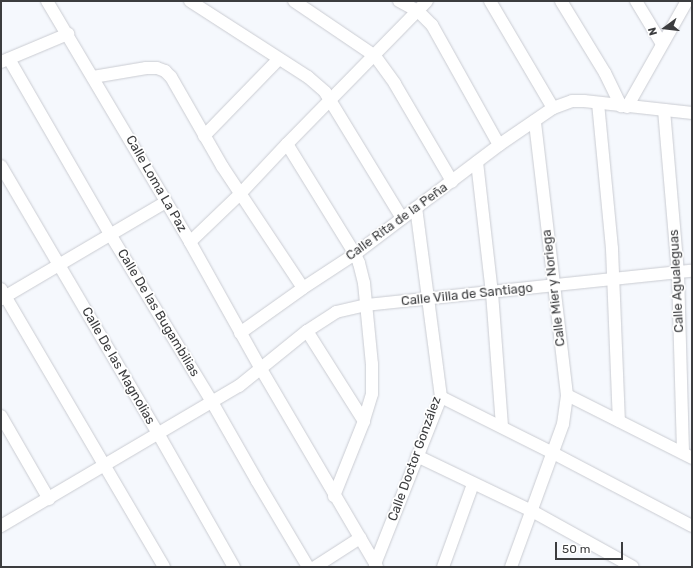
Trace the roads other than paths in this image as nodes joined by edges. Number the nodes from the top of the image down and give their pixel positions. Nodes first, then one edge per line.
1 (47, 1) edge
2 (190, 1) edge
3 (294, 1) edge
4 (399, 1) edge
5 (427, 1) edge
6 (490, 1) edge
7 (561, 1) edge
8 (636, 1) edge
9 (687, 1) edge
10 (418, 11) junction
11 (68, 34) junction
12 (662, 44) junction
13 (375, 56) junction
14 (279, 59) junction
15 (5, 60) edge
16 (93, 77) junction
17 (331, 99) junction
18 (598, 103) junction
19 (624, 106) junction
20 (552, 108) junction
21 (664, 110) junction
22 (692, 113) edge
23 (535, 121) junction
24 (204, 136) junction
25 (287, 144) junction
26 (499, 145) junction
27 (477, 162) junction
28 (1, 166) edge
29 (452, 182) junction
30 (240, 194) junction
31 (166, 202) junction
32 (416, 208) junction
33 (402, 218) junction
34 (110, 234) junction
35 (190, 242) junction
36 (354, 254) junction
37 (59, 264) junction
38 (692, 272) edge
39 (678, 273) junction
40 (614, 281) junction
41 (553, 287) junction
42 (303, 288) junction
43 (492, 293) junction
44 (2, 295) edge
45 (429, 299) junction
46 (366, 305) junction
47 (307, 331) junction
48 (240, 333) junction
49 (261, 369) junction
50 (567, 395) junction
51 (441, 397) junction
52 (212, 402) junction
53 (1, 416) edge
54 (619, 421) junction
55 (364, 422) junction
56 (502, 427) junction
57 (158, 435) junction
58 (553, 453) junction
59 (688, 455) edge
60 (417, 456) junction
61 (104, 466) junction
62 (474, 484) junction
63 (334, 496) junction
64 (49, 499) junction
65 (532, 511) junction
66 (1, 526) edge
67 (692, 526) edge
68 (360, 538) junction
69 (376, 565) edge
70 (164, 567) edge
71 (234, 567) edge
72 (308, 567) edge
73 (315, 567) edge
74 (443, 567) edge
75 (511, 567) edge
76 (633, 567) edge

1 - 11 street, Calle Loma La Paz
2 - 14 street
3 - 13 street
4 - 10 street
5 - 10 street
6 - 20 street
7 - 19 street
8 - 12 street
9 - 12 street
10 - 13 street
10 - 26 street
11 - 15 street
11 - 16 street, Calle Loma La Paz
12 - 19 street
13 - 17 street
13 - 29 street
14 - 17 street
14 - 24 street
15 - 34 street, Calle De las Bugambilias
16 - 24 street
16 - 31 street, Calle Loma La Paz
17 - 25 street
17 - 33 street
18 - 19 street, Calle Rita de la Peña
18 - 20 street, Calle Rita de la Peña
18 - 40 street
19 - 21 street, Calle Rita de la Peña
20 - 23 street, Calle Rita de la Peña
21 - 22 street, Calle Rita de la Peña
21 - 39 street, Calle Agualeguas
23 - 26 street, Calle Rita de la Peña
23 - 41 street, Calle Mier y Noriega
24 - 30 street
25 - 30 street
25 - 36 street
26 - 27 street, Calle Rita de la Peña
27 - 29 street, Calle Rita de la Peña
27 - 43 street
28 - 37 street, Calle De las Magnolias
29 - 32 street, Calle Rita de la Peña
30 - 35 street
30 - 42 street
31 - 34 street
31 - 35 street, Calle Loma La Paz
32 - 33 street, Calle Rita de la Peña
32 - 45 street, Calle Doctor González
33 - 36 street, Calle Rita de la Peña
34 - 37 street
34 - 52 street, Calle De las Bugambilias
35 - 48 street, Calle Loma La Paz
36 - 42 street, Calle Rita de la Peña
36 - 46 street
37 - 44 street
37 - 57 street, Calle De las Magnolias
38 - 39 street, Calle Villa de Santiago
39 - 40 street, Calle Villa de Santiago
39 - 59 street, Calle Agualeguas
40 - 41 street, Calle Villa de Santiago
40 - 54 street
41 - 43 street, Calle Villa de Santiago
41 - 50 street, Calle Mier y Noriega
42 - 48 street, Calle Rita de la Peña
43 - 45 street, Calle Villa de Santiago
43 - 56 street
44 - 61 street
45 - 46 street, Calle Villa de Santiago
45 - 51 street, Calle Doctor González
46 - 47 street, Calle Villa de Santiago
46 - 55 street
47 - 49 street, Calle Villa de Santiago
47 - 55 street
48 - 49 street, Calle Loma La Paz
49 - 52 street, Calle Villa de Santiago
49 - 63 street, Calle Loma La Paz
50 - 54 street
50 - 58 street, Calle Mier y Noriega
51 - 56 street
51 - 60 street, Calle Doctor González
52 - 57 street, Calle Villa de Santiago
52 - 72 street, Calle De las Bugambilias
53 - 64 street
54 - 59 street
55 - 63 street
56 - 58 street
57 - 61 street, Calle Villa de Santiago
57 - 71 street, Calle De las Magnolias
58 - 65 street, Calle Mier y Noriega
58 - 67 street
60 - 62 street
60 - 69 street, Calle Doctor González
61 - 64 street, Calle Villa de Santiago
61 - 70 street
62 - 65 street
62 - 74 street
63 - 68 street, Calle Loma La Paz
64 - 66 street, Calle Villa de Santiago
65 - 75 street, Calle Mier y Noriega
65 - 76 street
68 - 69 street, Calle Loma La Paz
68 - 73 street

